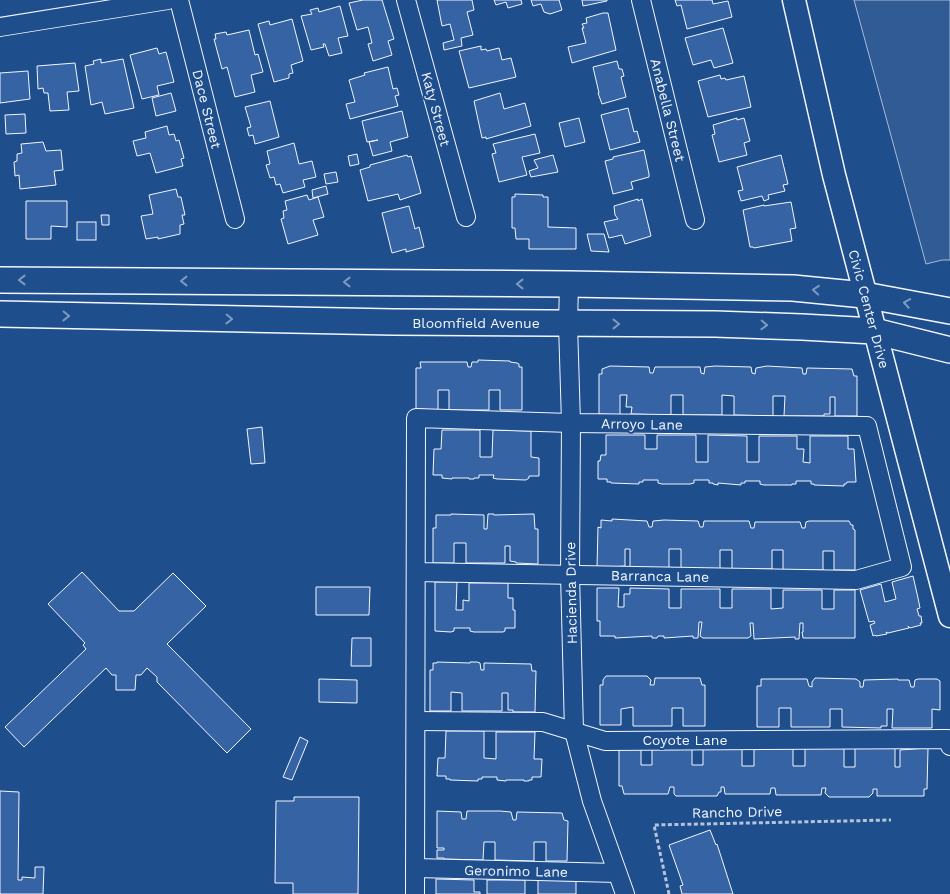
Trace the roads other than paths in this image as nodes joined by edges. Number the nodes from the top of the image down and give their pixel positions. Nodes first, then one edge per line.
1 (168, 0) edge
2 (179, 0) edge
3 (406, 0) edge
4 (641, 0) edge
5 (794, 0) edge
6 (0, 27) edge
7 (466, 217) dead end
8 (235, 219) dead end
9 (695, 220) dead end
10 (0, 280) edge
11 (396, 283) junction
12 (569, 284) junction
13 (864, 295) junction
14 (950, 311) edge
15 (0, 314) edge
16 (393, 322) junction
17 (568, 324) junction
18 (874, 331) junction
19 (950, 350) edge
20 (572, 424) junction
21 (902, 567) joint
22 (416, 572) junction
23 (570, 574) junction
24 (950, 616) edge
25 (416, 721) junction
26 (574, 731) junction
27 (950, 746) edge
28 (416, 868) junction
29 (617, 873) junction
30 (415, 894) edge
31 (625, 894) edge

1 - 6 street
2 - 8 street, Dace Street
3 - 7 street, Katy Street
4 - 9 street, Anabella Street
5 - 13 street, Civic Center Drive
11 -> 10 main road
12 -> 11 main road
11 - 16 main road
13 -> 12 main road
12 - 17 street, Hacienda Drive
14 -> 13 main road
13 - 18 street, Civic Center Drive
15 -> 16 main road, Bloomfield Avenue
16 - 17 main road, Bloomfield Avenue
17 -> 18 main road, Bloomfield Avenue
17 - 20 street, Hacienda Drive
18 - 19 main road, Bloomfield Avenue
18 - 24 street, Civic Center Drive
20 - 21 street, Arroyo Lane
20 - 22 street, Arroyo Lane
20 - 23 street, Hacienda Drive
21 - 23 street, Barranca Lane
22 - 23 street, Barranca Lane
22 - 25 street
23 - 26 street, Hacienda Drive
25 - 26 street, Coyote Lane
25 - 28 street
26 - 27 street, Coyote Lane
26 - 29 street, Hacienda Drive
28 - 29 street, Geronimo Lane
28 - 30 street
29 - 31 street, Hacienda Drive

